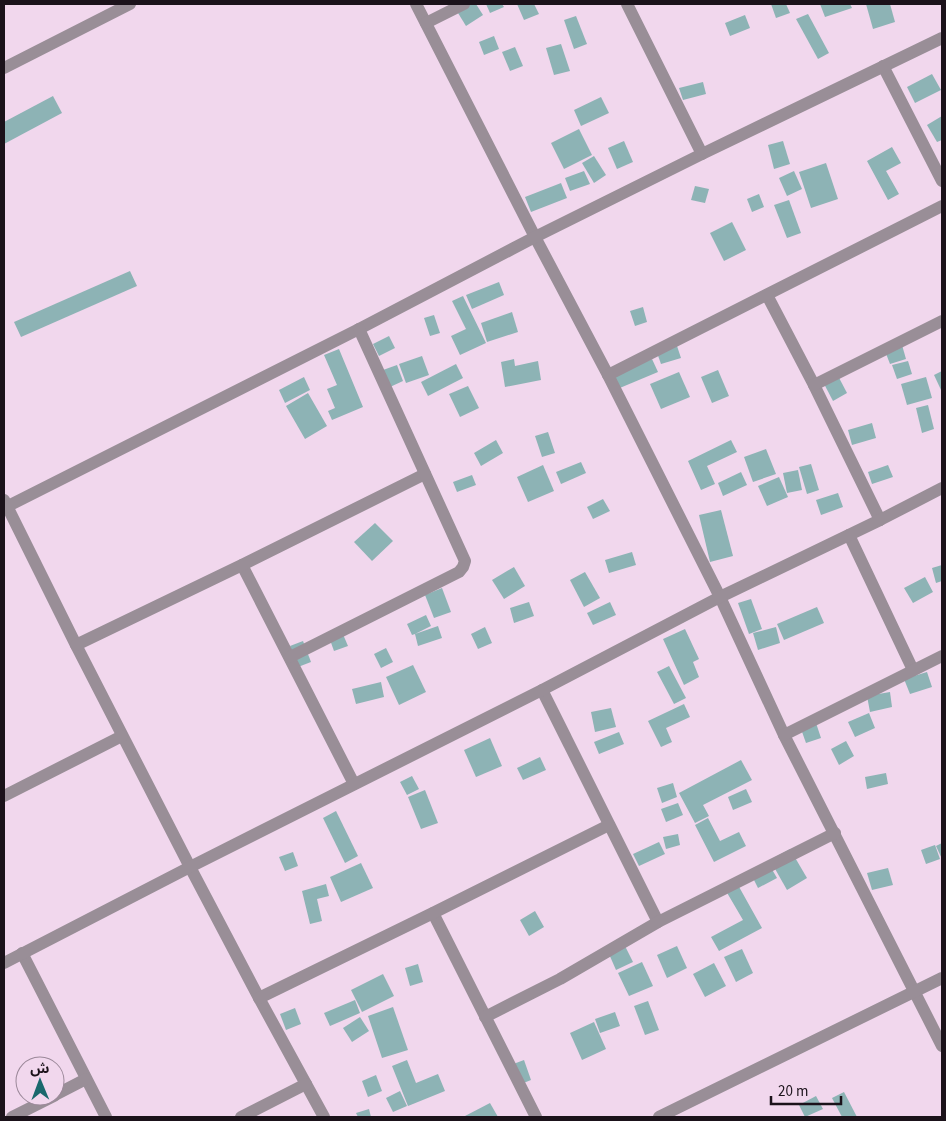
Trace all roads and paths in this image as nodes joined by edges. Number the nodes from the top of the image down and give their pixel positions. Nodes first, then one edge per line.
1 (130, 4) edge
2 (416, 4) edge
3 (464, 4) edge
4 (627, 4) edge
5 (426, 23) junction
6 (942, 38) edge
7 (883, 66) junction
8 (4, 68) edge
9 (702, 154) junction
10 (942, 181) edge
11 (942, 206) edge
12 (535, 237) junction
13 (767, 295) junction
14 (942, 321) edge
15 (359, 329) junction
16 (608, 375) junction
17 (814, 385) junction
18 (425, 474) junction
19 (942, 488) edge
20 (5, 504) edge
21 (880, 520) junction
22 (849, 535) junction
23 (242, 565) junction
24 (720, 597) junction
25 (76, 645) junction
26 (942, 656) edge
27 (290, 657) junction
28 (913, 670) junction
29 (542, 690) junction
30 (784, 735) junction
31 (122, 736) junction
32 (354, 784) junction
33 (4, 796) edge
34 (609, 825) junction
35 (835, 833) junction
36 (190, 867) junction
37 (433, 913) junction
38 (658, 922) junction
39 (22, 953) junction
40 (4, 963) edge
41 (942, 978) edge
42 (915, 991) junction
43 (259, 998) junction
44 (485, 1017) junction
45 (942, 1046) edge
46 (86, 1079) junction
47 (306, 1084) junction
48 (65, 1090) edge
49 (34, 1106) edge
50 (12, 1117) edge
51 (106, 1117) edge
52 (241, 1117) edge
53 (324, 1117) edge
54 (536, 1117) edge
55 (658, 1117) edge

1 - 8 street
2 - 5 street
3 - 5 street
4 - 9 street
5 - 12 street
6 - 7 street
7 - 9 street
7 - 10 street
9 - 12 street
11 - 13 street
12 - 15 street
12 - 16 street
13 - 16 street
13 - 17 street
14 - 17 street
15 - 18 street
15 - 20 street
16 - 24 street
17 - 21 street
18 - 23 street
18 - 27 street
19 - 21 street
20 - 25 street
21 - 22 street
22 - 24 street
22 - 28 street
23 - 25 street
23 - 27 street
24 - 29 street
24 - 30 street
25 - 31 street
26 - 28 street
27 - 32 street
28 - 30 street
29 - 32 street
29 - 34 street
30 - 35 street
31 - 33 street
31 - 36 street
32 - 36 street
34 - 37 street
34 - 38 street
35 - 38 street
35 - 42 street
36 - 39 street
36 - 43 street
37 - 43 street
37 - 44 street
38 - 44 street
39 - 40 street
39 - 46 street
41 - 42 street
42 - 45 street
42 - 55 street
43 - 47 street
44 - 54 street
46 - 48 street
46 - 51 street
47 - 52 street
47 - 53 street
49 - 50 street

